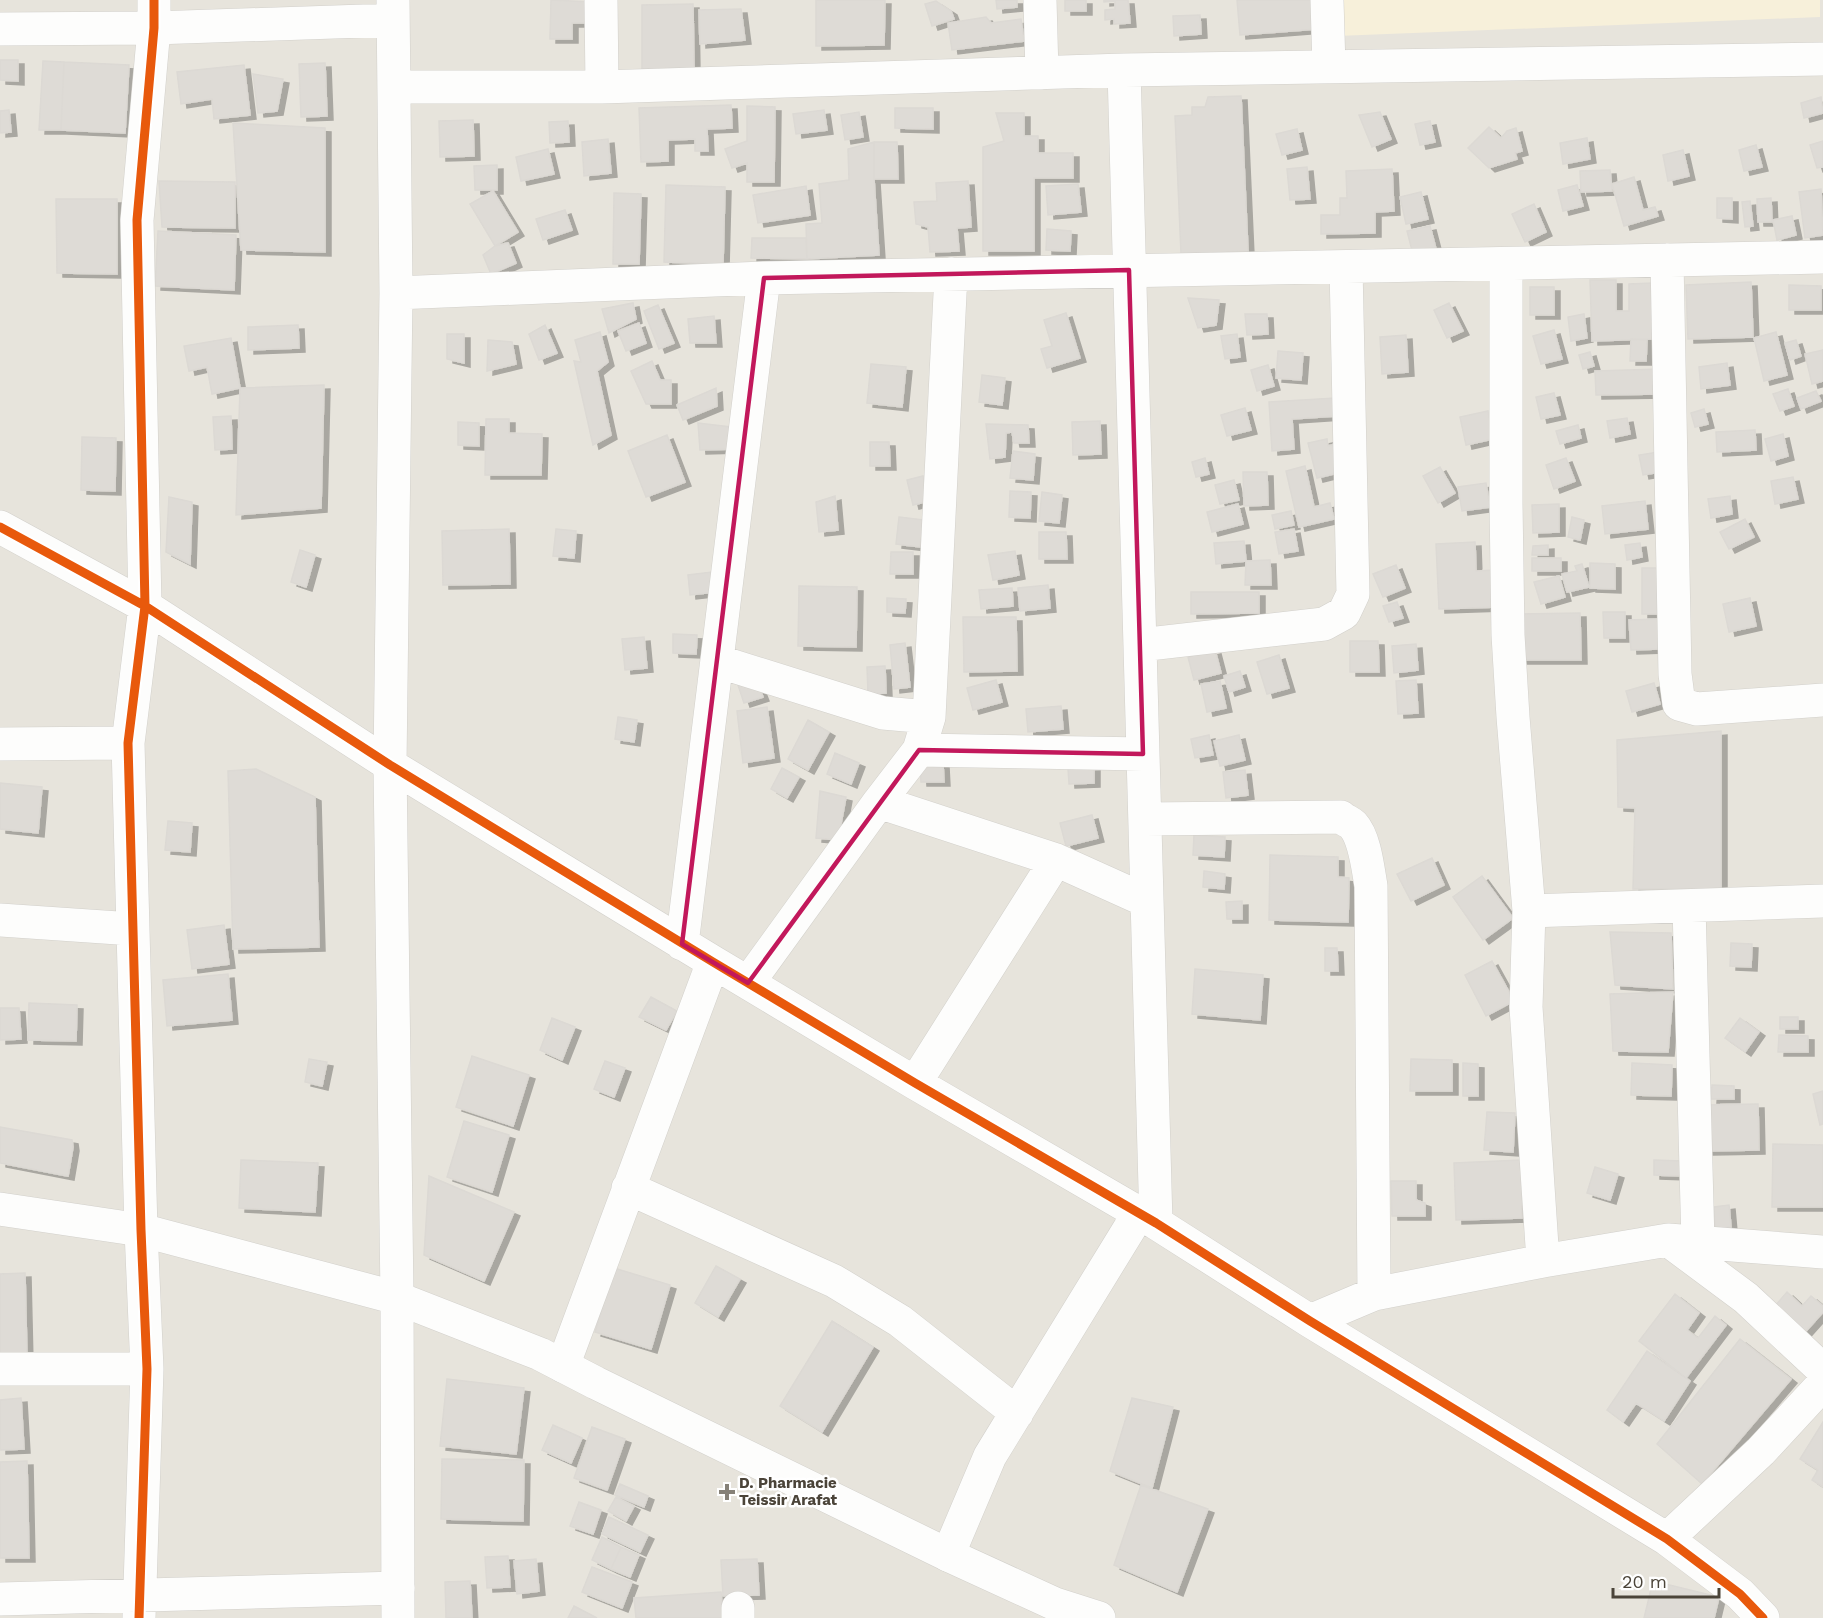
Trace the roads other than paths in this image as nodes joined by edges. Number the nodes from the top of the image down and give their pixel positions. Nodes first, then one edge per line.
1 (601, 0) edge
2 (1040, 0) edge
3 (1327, 0) edge
4 (393, 10) edge
5 (154, 14) edge
6 (0, 29) edge
7 (1823, 59) edge
8 (1329, 67) junction
9 (1124, 70) junction
10 (1042, 73) junction
11 (394, 87) junction
12 (602, 87) junction
13 (1823, 257) edge
14 (1667, 260) junction
15 (1506, 264) junction
16 (1346, 267) junction
17 (1129, 270) junction
18 (951, 274) junction
19 (764, 278) junction
20 (396, 293) junction
21 (7, 537) edge
22 (145, 606) junction
23 (1140, 645) junction
24 (717, 662) junction
25 (1823, 700) edge
26 (930, 717) junction
27 (128, 743) junction
28 (0, 744) edge
29 (919, 750) junction
30 (1143, 754) junction
31 (390, 765) junction
32 (879, 802) junction
33 (1145, 819) junction
34 (1056, 860) junction
35 (1147, 901) junction
36 (1823, 901) edge
37 (1689, 906) junction
38 (1529, 911) junction
39 (0, 920) edge
40 (133, 929) junction
41 (682, 944) junction
42 (713, 962) junction
43 (748, 983) junction
44 (915, 1083) junction
45 (628, 1188) junction
46 (0, 1209) edge
47 (1148, 1218) junction
48 (141, 1230) junction
49 (1683, 1241) junction
50 (1823, 1252) edge
51 (1543, 1261) junction
52 (1374, 1294) junction
53 (397, 1298) junction
54 (1310, 1322) junction
55 (563, 1366) junction
56 (0, 1369) edge
57 (147, 1369) junction
58 (1823, 1370) edge
59 (1823, 1384) edge
60 (1017, 1413) junction
61 (1668, 1539) junction
62 (948, 1555) junction
63 (0, 1599) edge
64 (398, 1603) edge
65 (139, 1606) edge
66 (1054, 1611) edge
67 (1099, 1618) edge
68 (1763, 1618) edge

1 - 12 street
2 - 10 street
3 - 8 street
4 - 5 street
4 - 11 street
5 - 6 street
5 - 22 street
7 - 8 street
8 - 9 street
9 - 10 street
9 - 17 street
10 - 12 street
11 - 12 street
11 - 20 street
13 - 14 street
14 - 15 street
14 - 25 street
15 - 16 street
15 - 38 street
16 - 17 street
16 - 23 street
17 - 18 street
17 - 23 street
18 - 19 street
18 - 26 street
19 - 20 street
19 - 24 street
20 - 31 street
21 - 22 street
22 - 27 street
22 - 31 street
23 - 30 street
24 - 26 street
24 - 41 street
26 - 29 street
27 - 28 street
27 - 40 street
29 - 30 street
29 - 32 street
30 - 33 street
31 - 41 street
31 - 53 street
32 - 34 street
32 - 43 street
33 - 35 street
33 - 52 street
34 - 35 street
34 - 44 street
35 - 47 street
36 - 37 street
37 - 38 street
37 - 49 street
38 - 51 street
39 - 40 street
40 - 48 street
41 - 42 street
42 - 43 street
42 - 45 street
43 - 44 street
44 - 47 street
45 - 55 street
45 - 60 street
46 - 48 street
47 - 54 street
47 - 60 street
48 - 53 street
48 - 57 street
49 - 50 street
49 - 51 street
49 - 58 street
51 - 52 street
52 - 54 street
53 - 55 street
53 - 64 street
54 - 61 street
55 - 62 street
56 - 57 street
57 - 65 street
59 - 61 street
60 - 62 street
61 - 68 street
62 - 66 street
63 - 65 street
64 - 65 street
66 - 67 street

